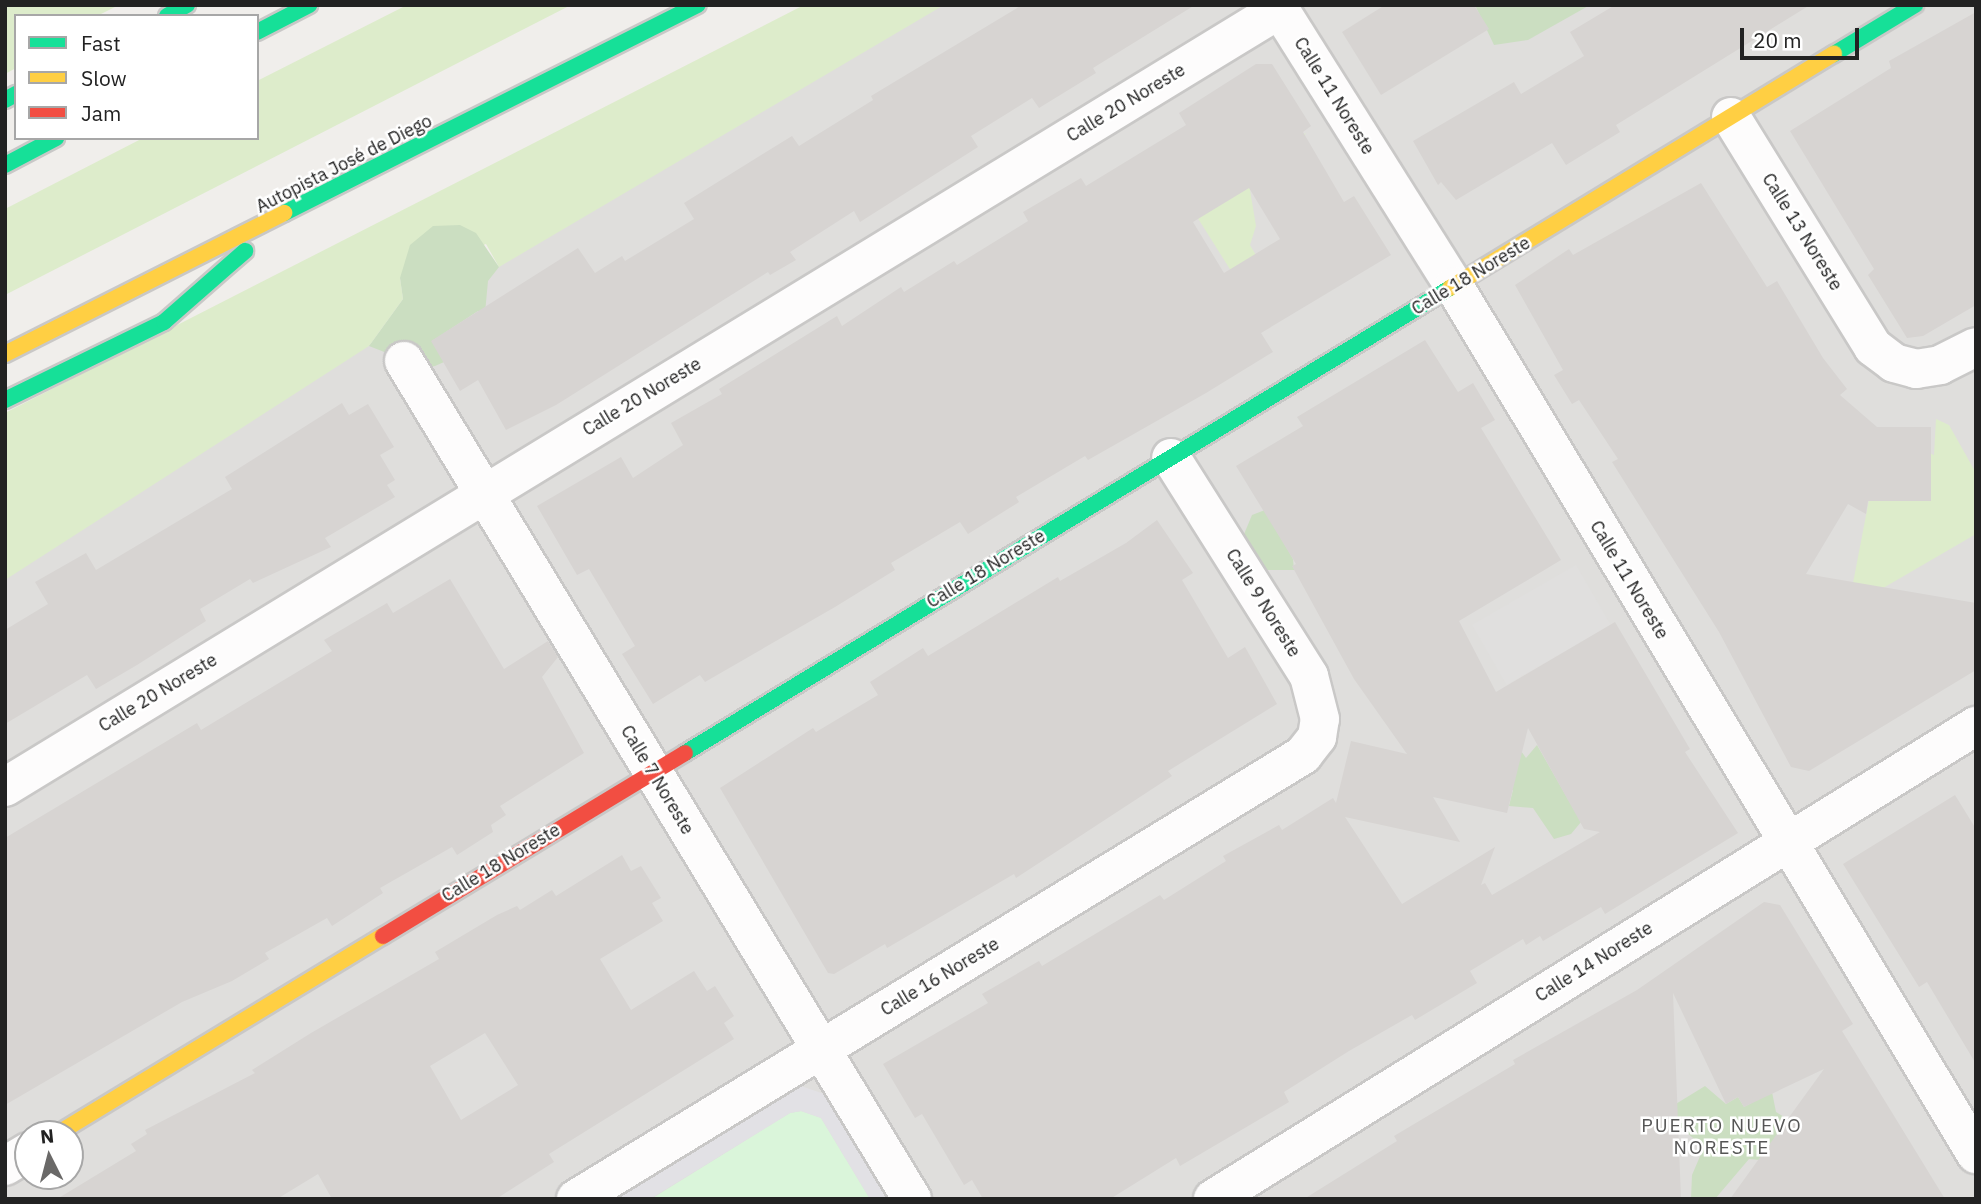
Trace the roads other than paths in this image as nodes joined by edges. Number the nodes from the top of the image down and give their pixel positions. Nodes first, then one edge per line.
1 (187, 5) edge
2 (309, 5) edge
3 (698, 5) edge
4 (1915, 5) edge
5 (1278, 7) edge
6 (171, 14) edge
7 (259, 32) edge
8 (1731, 117) junction
9 (52, 140) edge
10 (5, 165) edge
11 (283, 217) junction
12 (1454, 286) junction
13 (1976, 347) edge
14 (5, 354) edge
15 (404, 360) dead end
16 (5, 400) edge
17 (1171, 458) junction
18 (484, 494) junction
19 (1976, 726) edge
20 (1303, 755) joint
21 (651, 771) junction
22 (5, 787) edge
23 (1788, 841) junction
24 (822, 1049) junction
25 (80, 1120) edge
26 (1976, 1154) edge
27 (576, 1199) edge
28 (912, 1199) edge
29 (1213, 1199) edge

1 - 6 main road
2 - 7 main road
3 - 11 main road, Autopista José de Diego
4 - 8 main road, Calle 18 Noreste
5 - 12 street, Calle 11 Noreste
5 - 18 street, Calle 20 Noreste
8 - 12 main road, Calle 18 Noreste
8 - 13 street, Calle 13 Noreste
9 - 10 main road
11 - 14 main road, Autopista José de Diego
11 - 16 main road
12 - 17 main road, Calle 18 Noreste
12 - 23 street, Calle 11 Noreste
15 - 18 street, Calle 7 Noreste
17 - 20 street, Calle 9 Noreste
17 - 21 main road, Calle 18 Noreste
18 - 21 street, Calle 7 Noreste
18 - 22 street, Calle 20 Noreste
19 - 23 street, Calle 14 Noreste
20 - 24 street, Calle 16 Noreste
21 - 24 street, Calle 7 Noreste
21 - 25 main road, Calle 18 Noreste
23 - 26 street, Calle 11 Noreste
23 - 29 street, Calle 14 Noreste
24 - 27 street, Calle 16 Noreste
24 - 28 street, Calle 7 Noreste

